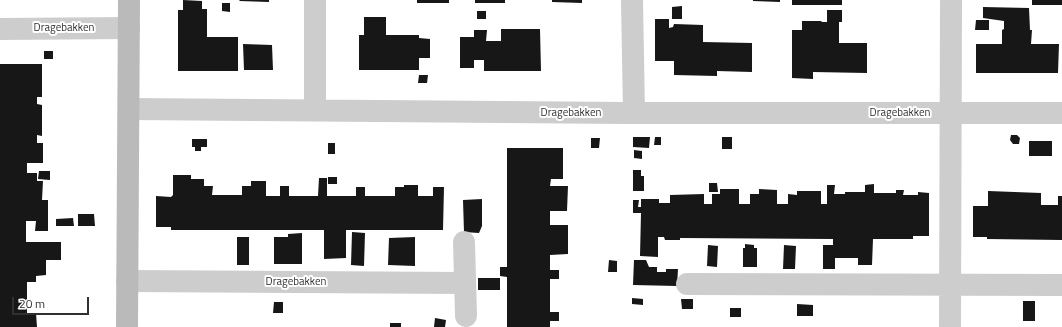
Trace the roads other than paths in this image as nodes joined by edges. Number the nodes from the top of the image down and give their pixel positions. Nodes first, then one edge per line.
1 (129, 0) edge
2 (315, 0) edge
3 (632, 0) edge
4 (951, 0) edge
5 (129, 28) junction
6 (0, 29) edge
7 (129, 109) junction
8 (315, 110) junction
9 (634, 112) junction
10 (950, 113) junction
11 (1062, 113) edge
12 (464, 242) dead end
13 (127, 281) junction
14 (465, 283) junction
15 (687, 284) dead end
16 (950, 285) junction
17 (1062, 285) edge
18 (466, 316) dead end
19 (127, 327) edge
20 (950, 327) edge

1 - 5 street
2 - 8 street
3 - 9 street
4 - 10 street
5 - 6 street, Dragebakken
5 - 7 street
7 - 8 street, Dragebakken
7 - 13 street
8 - 9 street, Dragebakken
9 - 10 street, Dragebakken
10 - 11 street, Dragebakken
10 - 16 street
12 - 14 street
13 - 14 street, Dragebakken
13 - 19 street
14 - 18 street
15 - 16 street
16 - 17 street
16 - 20 street

